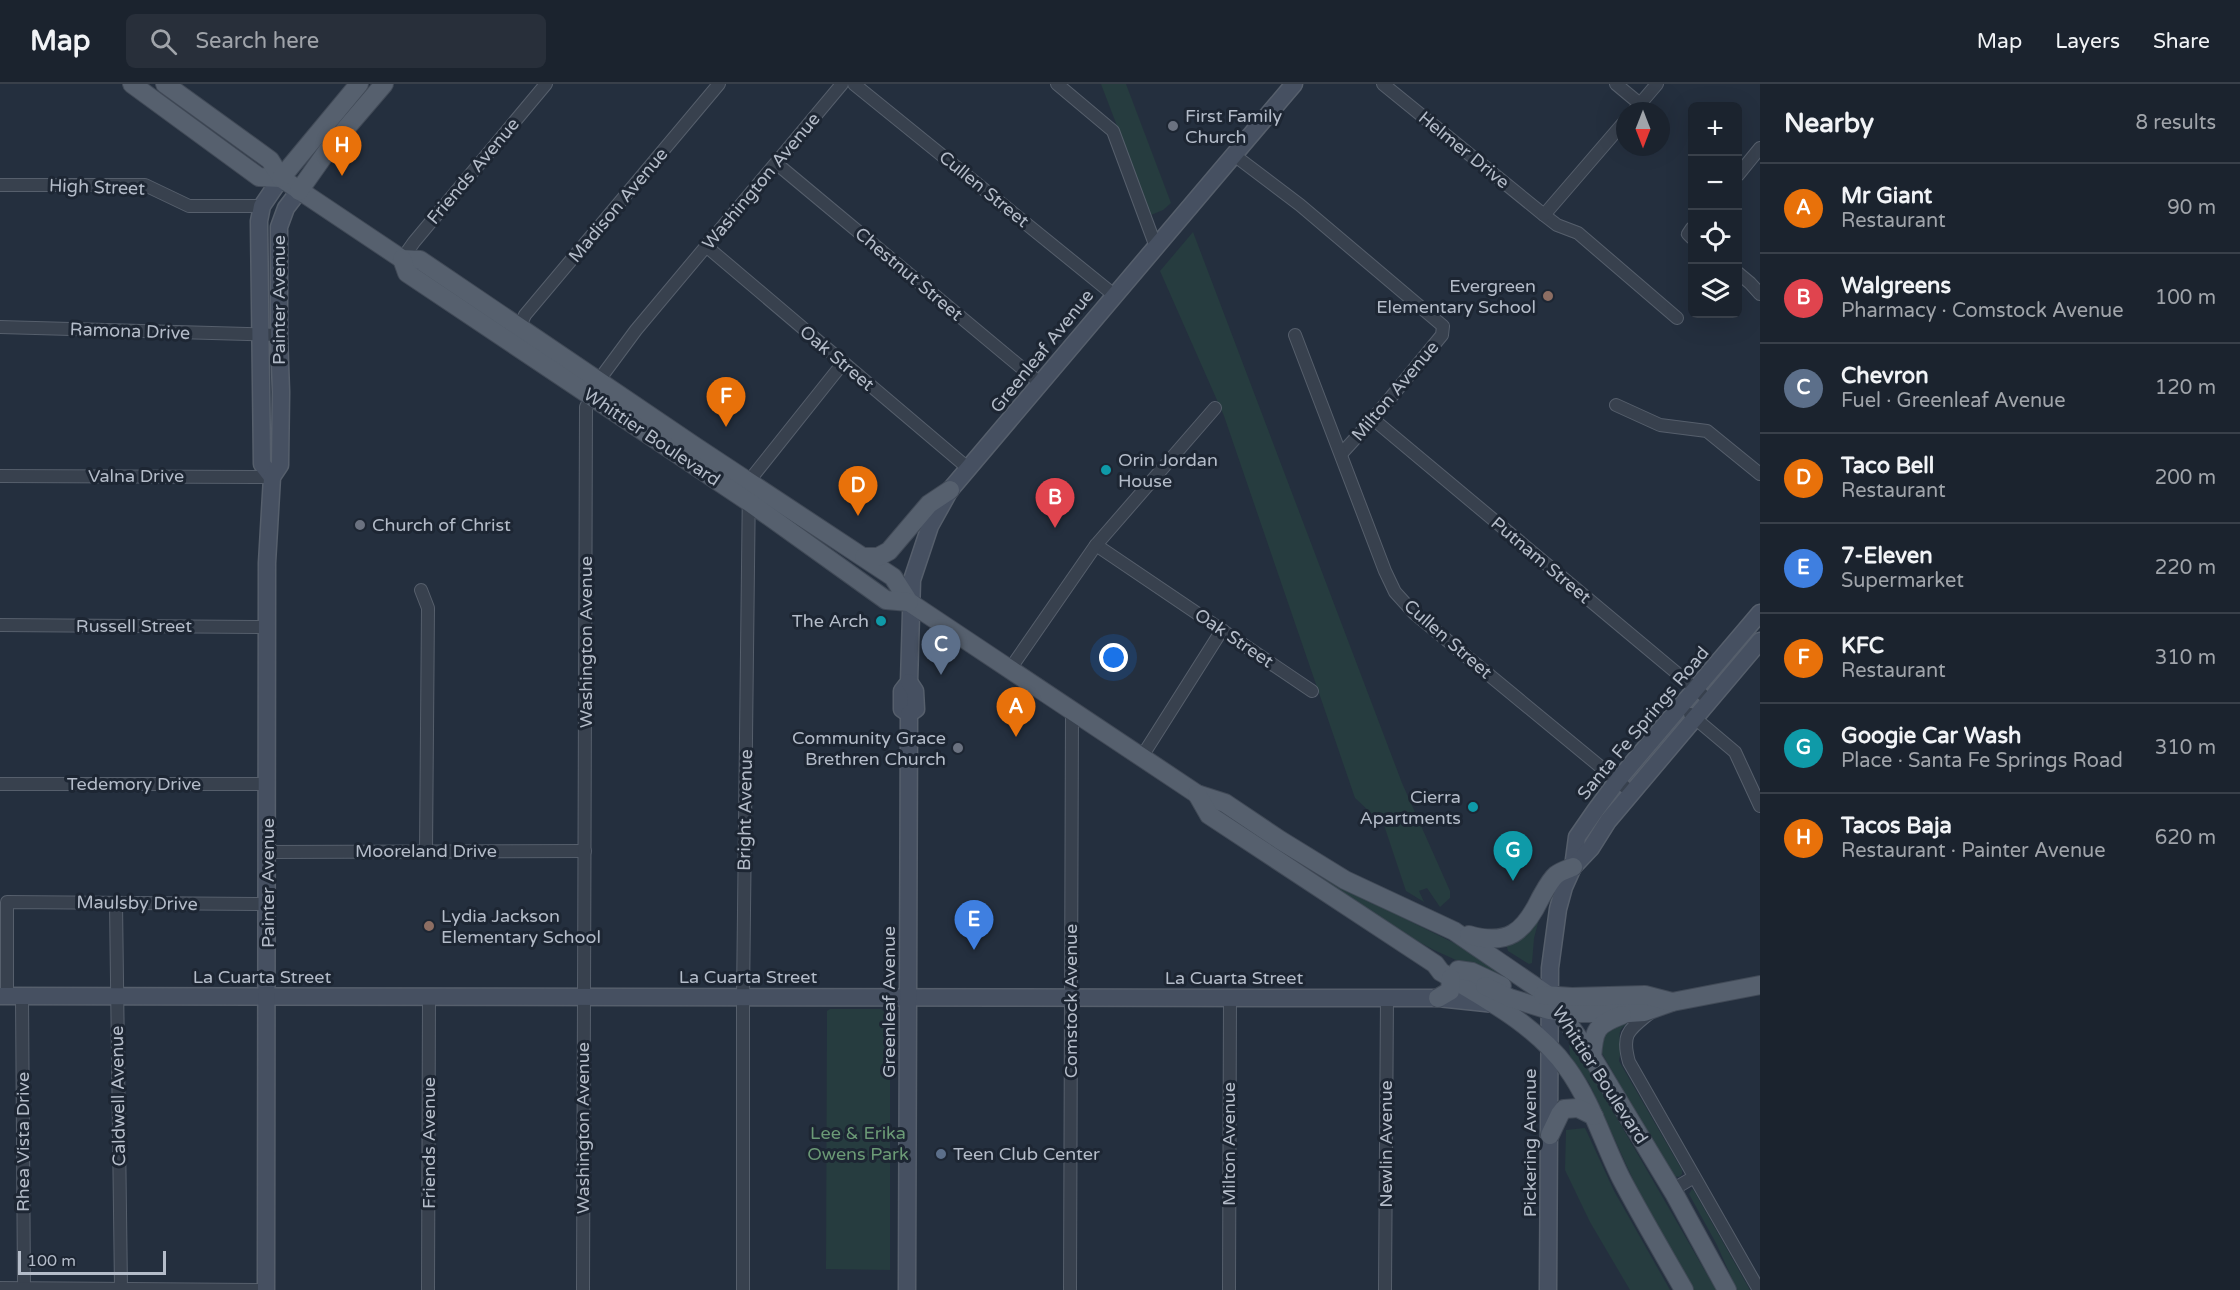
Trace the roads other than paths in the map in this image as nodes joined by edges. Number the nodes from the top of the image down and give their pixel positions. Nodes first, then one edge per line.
1 (132, 84) edge
2 (165, 84) edge
3 (359, 84) edge
4 (384, 84) edge
5 (546, 84) edge
6 (719, 84) edge
7 (842, 84) edge
8 (854, 84) edge
9 (1057, 84) edge
10 (1294, 84) edge
11 (1383, 84) edge
12 (1616, 84) edge
13 (1657, 84) edge
14 (1632, 102) edge
15 (1641, 102) edge
16 (1616, 131) edge
17 (1760, 148) edge
18 (1234, 155) junction
19 (777, 164) junction
20 (1742, 169) edge
21 (281, 178) junction
22 (0, 184) edge
23 (299, 191) junction
24 (262, 206) junction
25 (1544, 215) junction
26 (706, 246) junction
27 (1156, 246) junction
28 (402, 259) junction
29 (1742, 277) edge
30 (1760, 294) edge
31 (1114, 295) junction
32 (1677, 318) dead end
33 (0, 327) edge
34 (519, 327) junction
35 (279, 334) junction
36 (260, 335) junction
37 (1295, 335) dead end
38 (843, 363) junction
39 (1041, 384) junction
40 (595, 388) junction
41 (1616, 405) dead end
42 (1215, 408) dead end
43 (1373, 419) junction
44 (1342, 453) junction
45 (969, 469) junction
46 (1760, 474) edge
47 (0, 476) edge
48 (272, 477) junction
49 (749, 481) junction
50 (950, 490) junction
51 (749, 502) junction
52 (1096, 545) junction
53 (864, 557) junction
54 (421, 590) dead end
55 (909, 602) junction
56 (1760, 613) edge
57 (0, 625) edge
58 (267, 627) junction
59 (1221, 630) junction
60 (1760, 641) edge
61 (1010, 669) junction
62 (1695, 689) junction
63 (1312, 691) dead end
64 (1709, 700) junction
65 (1681, 707) junction
66 (1072, 712) junction
67 (1695, 719) junction
68 (1141, 758) junction
69 (1618, 780) junction
70 (0, 783) edge
71 (267, 784) junction
72 (1631, 792) junction
73 (1197, 794) junction
74 (1760, 806) edge
75 (426, 851) junction
76 (585, 851) junction
77 (267, 852) junction
78 (1574, 867) junction
79 (7, 902) joint
80 (116, 903) junction
81 (267, 904) junction
82 (1454, 931) junction
83 (1455, 974) junction
84 (1760, 985) edge
85 (10, 996) edge
86 (117, 996) junction
87 (429, 996) junction
88 (584, 996) junction
89 (743, 996) junction
90 (908, 997) junction
91 (1071, 997) junction
92 (1230, 997) junction
93 (268, 998) junction
94 (1387, 998) junction
95 (1438, 999) junction
96 (1496, 1005) junction
97 (1553, 1005) junction
98 (1664, 1005) junction
99 (1629, 1013) junction
100 (1550, 1049) junction
101 (1592, 1057) junction
102 (1593, 1116) junction
103 (1550, 1135) junction
104 (1694, 1177) junction
105 (1672, 1191) junction
106 (0, 1288) edge
107 (24, 1288) junction
108 (121, 1288) junction
109 (266, 1290) edge
110 (428, 1290) edge
111 (583, 1290) edge
112 (743, 1290) edge
113 (907, 1290) edge
114 (1070, 1290) edge
115 (1229, 1290) edge
116 (1385, 1290) edge
117 (1548, 1290) edge
118 (1684, 1290) edge
119 (1727, 1290) edge
120 (1759, 1290) edge

1 - 21 main road, Whittier Boulevard
2 - 21 main road, Whittier Boulevard
3 - 21 main road, Painter Avenue
4 - 23 main road, Painter Avenue
5 - 28 street, Friends Avenue
6 - 34 street, Madison Avenue
7 - 19 street, Washington Avenue
8 - 31 street, Cullen Street
9 - 27 street
10 - 18 street, Greenleaf Avenue
11 - 25 street, Helmer Drive
12 - 14 street
13 - 15 street
16 - 25 street
17 - 20 street
18 - 27 street, Greenleaf Avenue
18 - 43 street, Milton Avenue
19 - 26 street, Washington Avenue
19 - 39 street, Chestnut Street
21 - 23 main road, Whittier Boulevard
21 - 24 street, Painter Avenue
22 - 24 street, High Street
23 - 28 main road, Whittier Boulevard
23 - 35 street, Painter Avenue
24 - 36 street, Painter Avenue
25 - 32 street, Helmer Drive
26 - 38 street, Oak Street
26 - 40 street, Washington Avenue
27 - 31 street, Greenleaf Avenue
28 - 34 main road, Whittier Boulevard
28 - 40 main road, Whittier Boulevard
29 - 30 street
31 - 39 street, Greenleaf Avenue
33 - 36 street, Ramona Drive
34 - 40 main road, Whittier Boulevard
35 - 36 street, Ramona Drive
35 - 48 street, Painter Avenue
36 - 48 street, Painter Avenue
37 - 44 street, Cullen Street
38 - 45 street, Oak Street
38 - 49 street
39 - 45 street, Greenleaf Avenue
40 - 49 main road, Whittier Boulevard
40 - 51 main road, Whittier Boulevard
40 - 76 street, Washington Avenue
41 - 46 street
42 - 52 street
43 - 44 street, Milton Avenue
43 - 62 street, Putnam Street
44 - 69 street, Cullen Street
45 - 50 street, Greenleaf Avenue
47 - 48 street, Valna Drive
48 - 58 street, Painter Avenue
49 - 51 street, Bright Avenue
49 - 53 main road, Whittier Boulevard
50 - 53 main road
50 - 55 street, Greenleaf Avenue
51 - 55 main road, Whittier Boulevard
51 - 89 street, Bright Avenue
52 - 59 street, Oak Street
52 - 61 street
53 - 55 main road, Whittier Boulevard
54 - 75 street
55 - 61 main road, Whittier Boulevard
55 - 90 street, Greenleaf Avenue
56 - 62 street, Santa Fe Springs Road
57 - 58 street, Russell Street
58 - 71 street, Painter Avenue
59 - 63 street, Oak Street
59 - 68 street
60 - 64 street, Santa Fe Springs Road
61 - 66 main road, Whittier Boulevard
62 - 64 street, Putnam Street
62 - 65 street, Santa Fe Springs Road
64 - 67 street, Santa Fe Springs Road
65 - 67 street
65 - 69 street, Santa Fe Springs Road
66 - 68 main road, Whittier Boulevard
66 - 91 street, Comstock Avenue
67 - 72 street, Santa Fe Springs Road
67 - 74 street
68 - 73 main road, Whittier Boulevard
69 - 72 street, Cullen Street
69 - 78 street, Santa Fe Springs Road
70 - 71 street, Tedemory Drive
71 - 77 street, Painter Avenue
72 - 78 street, Santa Fe Springs Road
73 - 82 main road, Whittier Boulevard
73 - 83 main road, Whittier Boulevard
75 - 76 street, Mooreland Drive
75 - 77 street, Mooreland Drive
76 - 88 street, Washington Avenue
77 - 81 street, Painter Avenue
78 - 82 main road
78 - 97 street, Santa Fe Springs Road
79 - 80 street, Maulsby Drive
79 - 85 street, Rhea Vista Drive
80 - 81 street, Maulsby Drive
80 - 86 street, Caldwell Avenue
81 - 93 street, Painter Avenue
82 - 97 main road, Whittier Boulevard
83 - 95 main road
83 - 96 main road, Whittier Boulevard
83 - 97 main road
84 - 98 main road
85 - 86 street, La Cuarta Street
85 - 107 street, Rhea Vista Drive
86 - 93 street, La Cuarta Street
86 - 108 street, Caldwell Avenue
87 - 88 street, La Cuarta Street
87 - 93 street, La Cuarta Street
87 - 110 street, Friends Avenue
88 - 89 street, La Cuarta Street
88 - 111 street, Washington Avenue
89 - 90 street, La Cuarta Street
89 - 112 street, Bright Avenue
90 - 91 street, La Cuarta Street
90 - 113 street, Greenleaf Avenue
91 - 92 street, La Cuarta Street
91 - 114 street, Comstock Avenue
92 - 94 street, La Cuarta Street
92 - 115 street, Milton Avenue
93 - 109 street, Painter Avenue
94 - 95 street, La Cuarta Street
94 - 116 street, Newlin Avenue
95 - 96 street, La Cuarta Street
96 - 100 main road, Whittier Boulevard
97 - 98 main road
97 - 99 main road
97 - 100 street, Pickering Avenue
97 - 101 main road, Whittier Boulevard
98 - 99 main road
98 - 104 street
99 - 101 main road
100 - 102 main road, Whittier Boulevard
100 - 103 street, Pickering Avenue
101 - 105 main road, Whittier Boulevard
102 - 103 main road
102 - 118 main road, Whittier Boulevard
103 - 117 street, Pickering Avenue
104 - 105 street
104 - 120 street
105 - 119 main road, Whittier Boulevard
106 - 107 street
107 - 108 street
108 - 109 street

